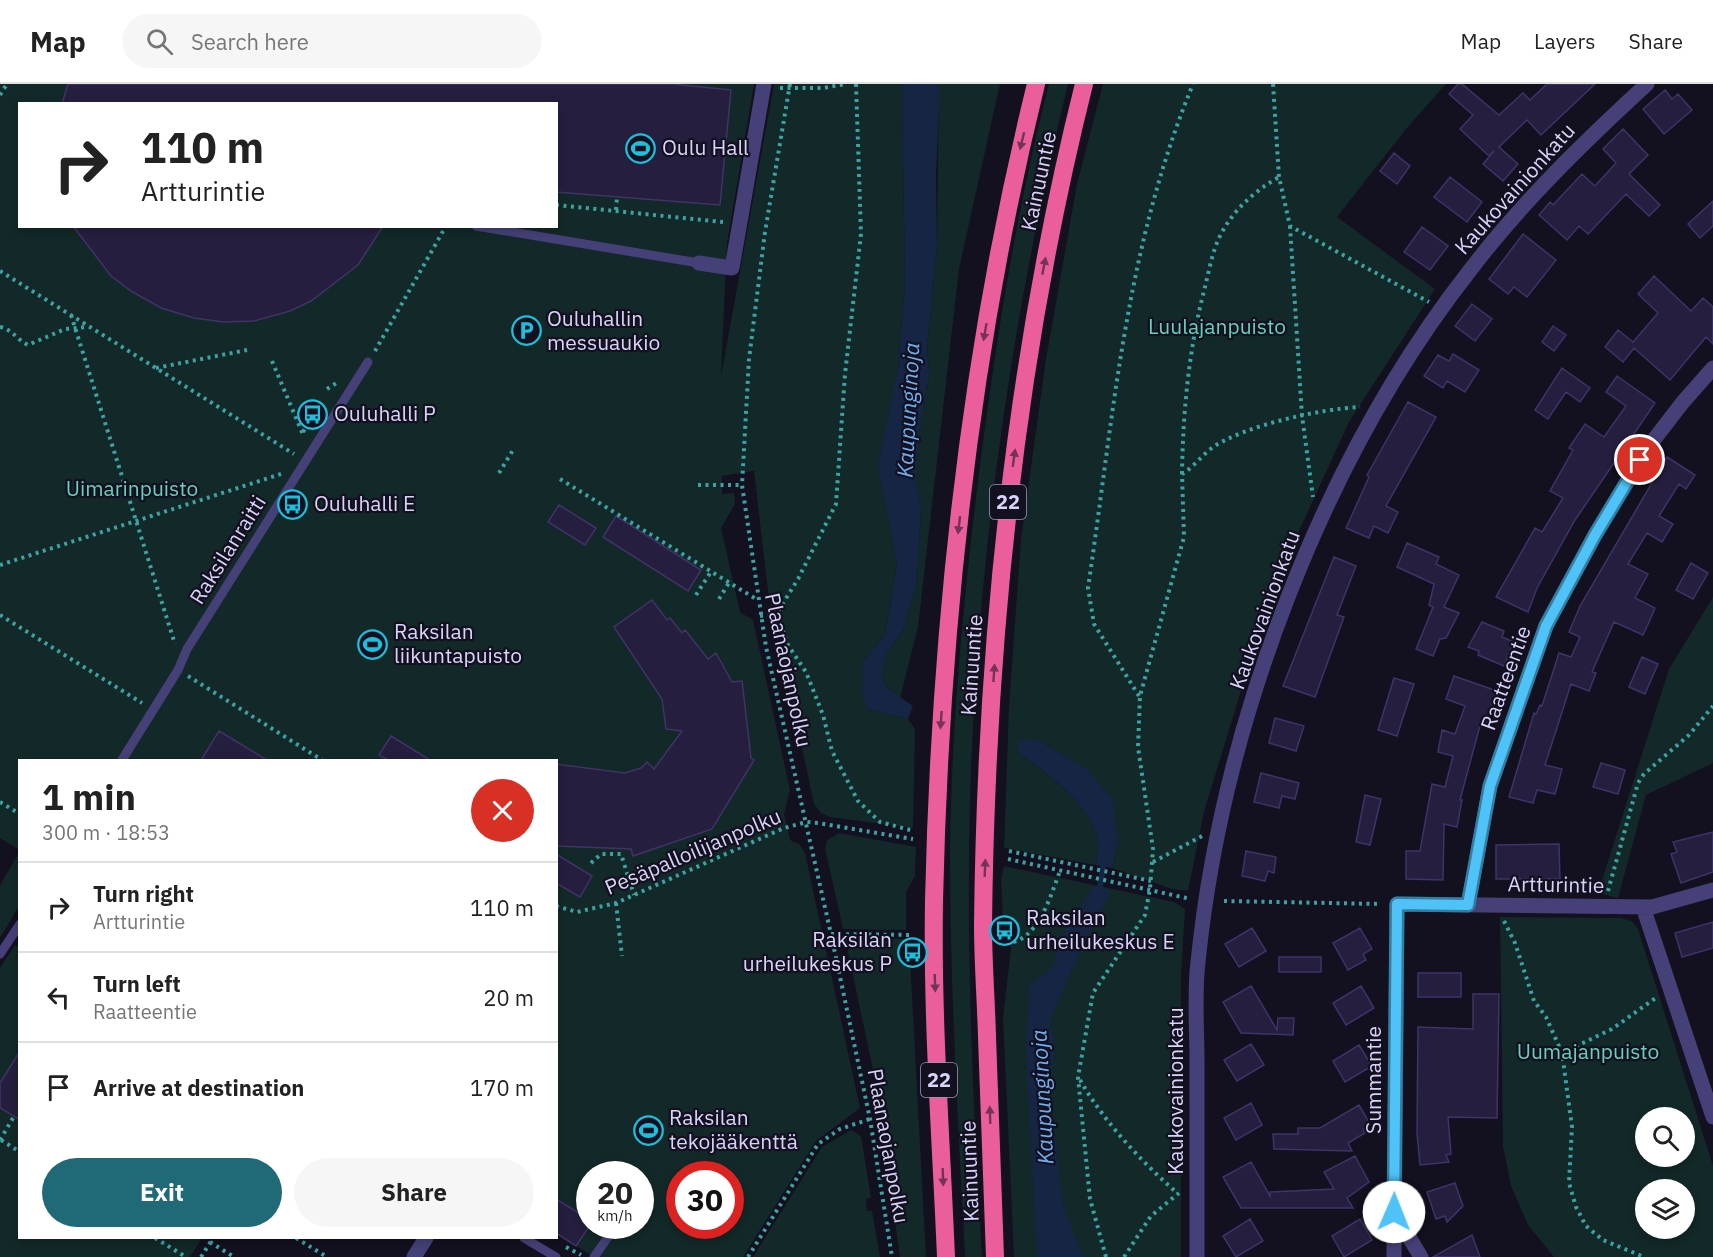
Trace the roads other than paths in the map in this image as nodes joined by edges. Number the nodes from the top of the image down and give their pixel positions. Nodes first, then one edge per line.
1 (764, 84) edge
2 (1036, 84) edge
3 (1084, 84) edge
4 (1647, 84) edge
5 (488, 228) edge
6 (699, 263) joint
7 (368, 362) road end
8 (1713, 368) edge
9 (123, 759) edge
10 (1713, 890) edge
11 (1397, 904) joint
12 (1468, 905) junction
13 (1643, 907) junction
14 (18, 927) edge
15 (0, 954) edge
16 (1713, 1117) edge
17 (1394, 1212) junction
18 (425, 1239) edge
19 (526, 1239) edge
20 (607, 1239) edge
21 (414, 1257) edge
22 (556, 1257) edge
23 (594, 1257) edge
24 (946, 1257) edge
25 (996, 1257) edge
26 (1197, 1257) edge
27 (1394, 1257) edge
28 (1420, 1257) edge

1 - 6 street
2 -> 24 highway, Kainuuntie / 22
25 -> 3 highway, Kainuuntie / 22
4 - 26 street, Kaukovainionkatu
5 - 6 lane
7 - 9 lane, Raksilanraitti
8 - 12 street, Raatteentie
10 - 13 street, Artturintie
11 - 12 street, Artturintie
11 - 17 street, Summantie
12 - 13 street, Artturintie
13 - 16 street
14 - 15 lane
17 - 27 street, Summantie
17 - 28 street
18 - 21 street
19 - 22 lane
20 - 23 lane

